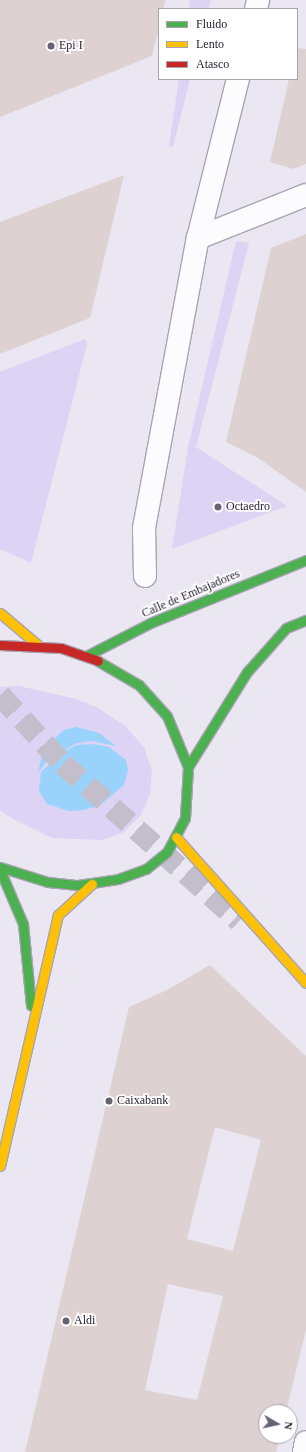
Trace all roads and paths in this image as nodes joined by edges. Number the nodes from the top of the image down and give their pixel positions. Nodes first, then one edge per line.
1 (238, 80) edge
2 (306, 195) edge
3 (198, 238) junction
4 (306, 560) edge
5 (145, 576) dead end
6 (0, 613) edge
7 (306, 620) edge
8 (0, 645) edge
9 (38, 645) junction
10 (88, 655) junction
11 (188, 767) junction
12 (176, 838) junction
13 (0, 868) edge
14 (92, 884) junction
15 (306, 983) edge
16 (34, 1019) junction
17 (0, 1166) edge
18 (306, 1442) edge
19 (304, 1452) edge

1 - 3 street
2 - 3 street
3 - 5 street
4 - 10 main road, Calle de Embajadores
6 - 9 main road
7 - 11 main road
8 - 9 main road
9 - 10 main road
10 - 11 main road
11 - 12 main road
12 - 14 main road
12 - 15 main road
13 - 14 main road
13 - 16 main road
14 - 16 main road
16 - 17 main road
18 - 19 street

